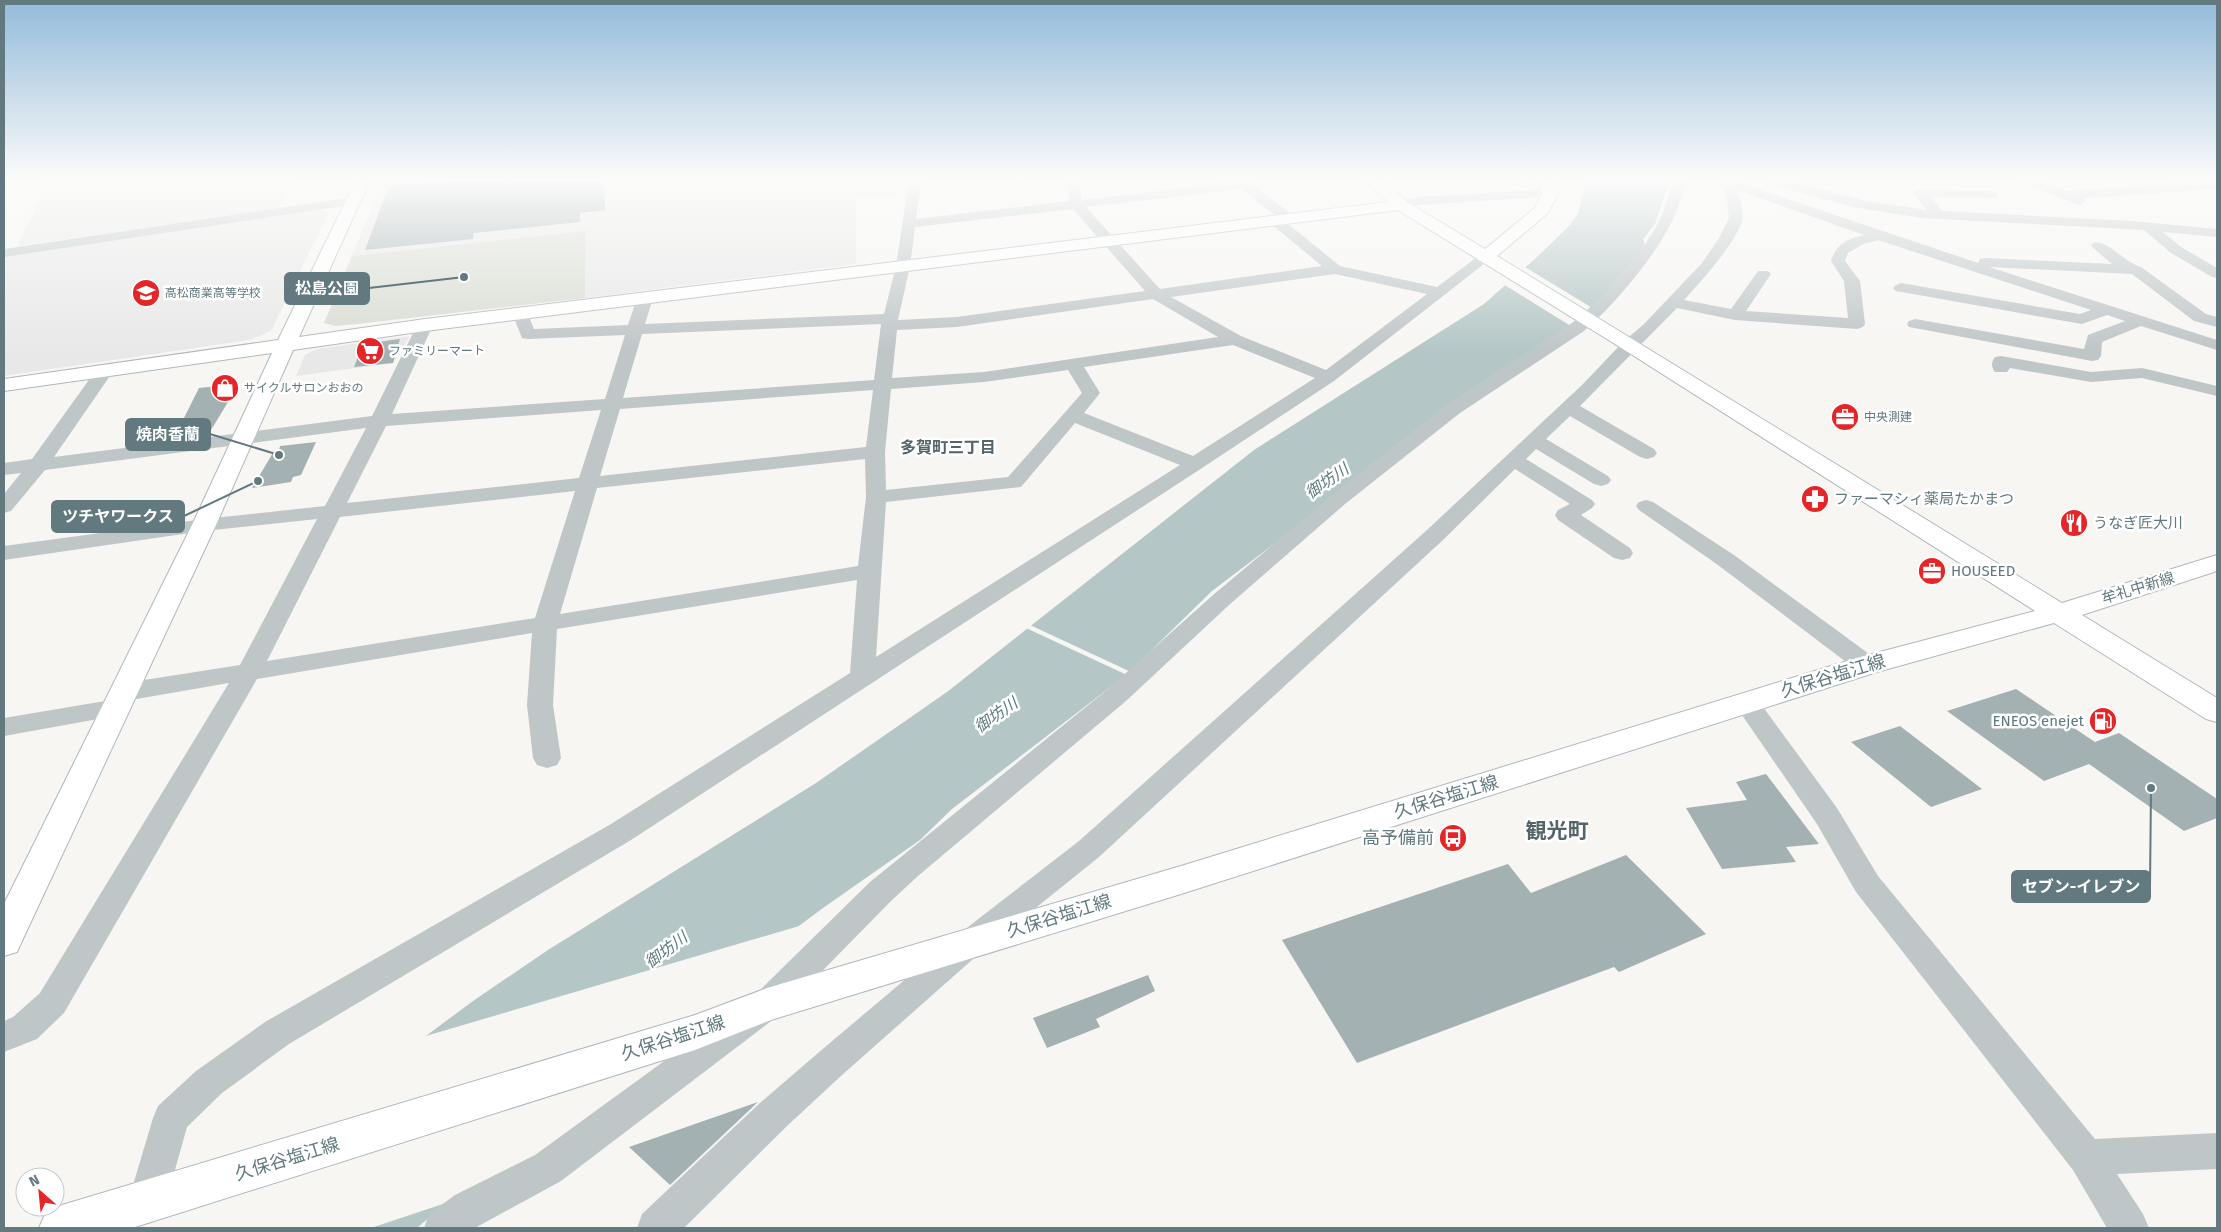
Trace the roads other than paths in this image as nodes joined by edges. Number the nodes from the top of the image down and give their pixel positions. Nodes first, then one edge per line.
1 (91, 237) edge
2 (336, 237) edge
3 (907, 237) edge
4 (1105, 237) edge
5 (1137, 237) edge
6 (1301, 237) edge
7 (1454, 237) edge
8 (1509, 237) edge
9 (1655, 237) edge
10 (1726, 237) edge
11 (1873, 237) edge
12 (1884, 237) edge
13 (2161, 237) edge
14 (1108, 241) junction
15 (2098, 246) dead end
16 (4, 253) edge
17 (1486, 257) junction
18 (1958, 262) junction
19 (903, 266) junction
20 (1335, 269) junction
21 (2128, 269) junction
22 (1763, 274) dead end
23 (2217, 274) edge
24 (1901, 288) dead end
25 (1438, 292) junction
26 (1157, 295) junction
27 (645, 298) junction
28 (1675, 302) junction
29 (2107, 309) junction
30 (520, 314) junction
31 (1735, 315) junction
32 (1586, 318) junction
33 (2139, 321) junction
34 (890, 322) junction
35 (2217, 322) edge
36 (1915, 324) dead end
37 (425, 325) junction
38 (636, 330) junction
39 (1235, 340) junction
40 (286, 344) junction
41 (1630, 345) junction
42 (2217, 345) edge
43 (1074, 365) junction
44 (2001, 368) dead end
45 (105, 370) junction
46 (1328, 376) junction
47 (4, 384) edge
48 (882, 384) junction
49 (2217, 391) edge
50 (613, 404) junction
51 (1568, 407) junction
52 (1072, 415) junction
53 (380, 421) junction
54 (243, 438) junction
55 (1534, 440) junction
56 (875, 452) junction
57 (1647, 453) dead end
58 (1514, 460) junction
59 (1195, 464) junction
60 (38, 465) junction
61 (4, 469) edge
62 (1601, 480) dead end
63 (588, 483) junction
64 (876, 497) junction
65 (1646, 506) dead end
66 (4, 507) edge
67 (331, 511) junction
68 (204, 525) junction
69 (4, 553) edge
70 (1622, 553) dead end
71 (2217, 563) edge
72 (869, 571) junction
73 (2059, 613) junction
74 (545, 623) junction
75 (1867, 664) junction
76 (249, 672) junction
77 (862, 676) junction
78 (121, 700) junction
79 (1746, 702) junction
80 (2217, 712) edge
81 (4, 727) edge
82 (547, 758) dead end
83 (4, 941) edge
84 (970, 943) junction
85 (768, 1005) junction
86 (4, 1037) edge
87 (2217, 1151) edge
88 (2086, 1157) junction
89 (147, 1202) junction
90 (62, 1228) edge
91 (443, 1228) edge
92 (656, 1228) edge
93 (2129, 1228) edge

1 - 16 street
2 - 40 street
3 - 19 street
4 - 14 street
5 - 14 street
6 - 20 street
7 - 17 street
8 - 17 street
9 - 32 street
10 - 28 street
11 - 31 street
12 - 18 street
13 - 23 street
14 - 19 street
14 - 26 street
15 - 21 street
17 - 25 street
17 - 32 street
18 - 21 street
18 - 29 street
19 - 27 street
19 - 34 street
20 - 25 street
20 - 26 street
21 - 35 street
22 - 31 street
24 - 29 street
25 - 46 street
26 - 34 street
26 - 39 street
27 - 30 street
27 - 38 street
28 - 31 street
28 - 41 street
29 - 33 street
30 - 37 street
30 - 38 street
32 - 41 street
32 - 85 street
33 - 36 street
33 - 42 street
34 - 38 street
34 - 48 street
37 - 40 street
37 - 53 street
38 - 50 street
39 - 43 street
39 - 46 street
40 - 45 street
40 - 54 street
41 - 51 street
41 - 73 street
43 - 48 street
43 - 52 street
44 - 49 street
45 - 47 street
45 - 60 street
46 - 59 street
48 - 50 street
48 - 56 street
50 - 53 street
50 - 63 street
51 - 55 street
51 - 57 street
52 - 59 street
52 - 64 street
53 - 54 street
53 - 67 street
54 - 60 street
54 - 68 street
55 - 58 street
55 - 62 street
56 - 63 street
56 - 64 street
58 - 70 street
58 - 84 street
59 - 77 street
60 - 61 street
60 - 66 street
63 - 67 street
63 - 74 street
64 - 72 street
65 - 75 street
67 - 68 street
67 - 76 street
68 - 69 street
68 - 78 street
71 - 73 street, 牟礼中新線
72 - 74 street
72 - 77 street
73 - 75 street, 久保谷塩江線
73 - 80 street
74 - 76 street
74 - 82 street
75 - 79 street, 久保谷塩江線
76 - 78 street
76 - 86 street
77 - 89 street
78 - 81 street
78 - 83 street
79 - 84 street, 久保谷塩江線
79 - 88 street
84 - 85 street, 久保谷塩江線
84 - 92 street
85 - 89 street, 久保谷塩江線
85 - 91 street
87 - 88 street
88 - 93 street
89 - 90 street, 久保谷塩江線

